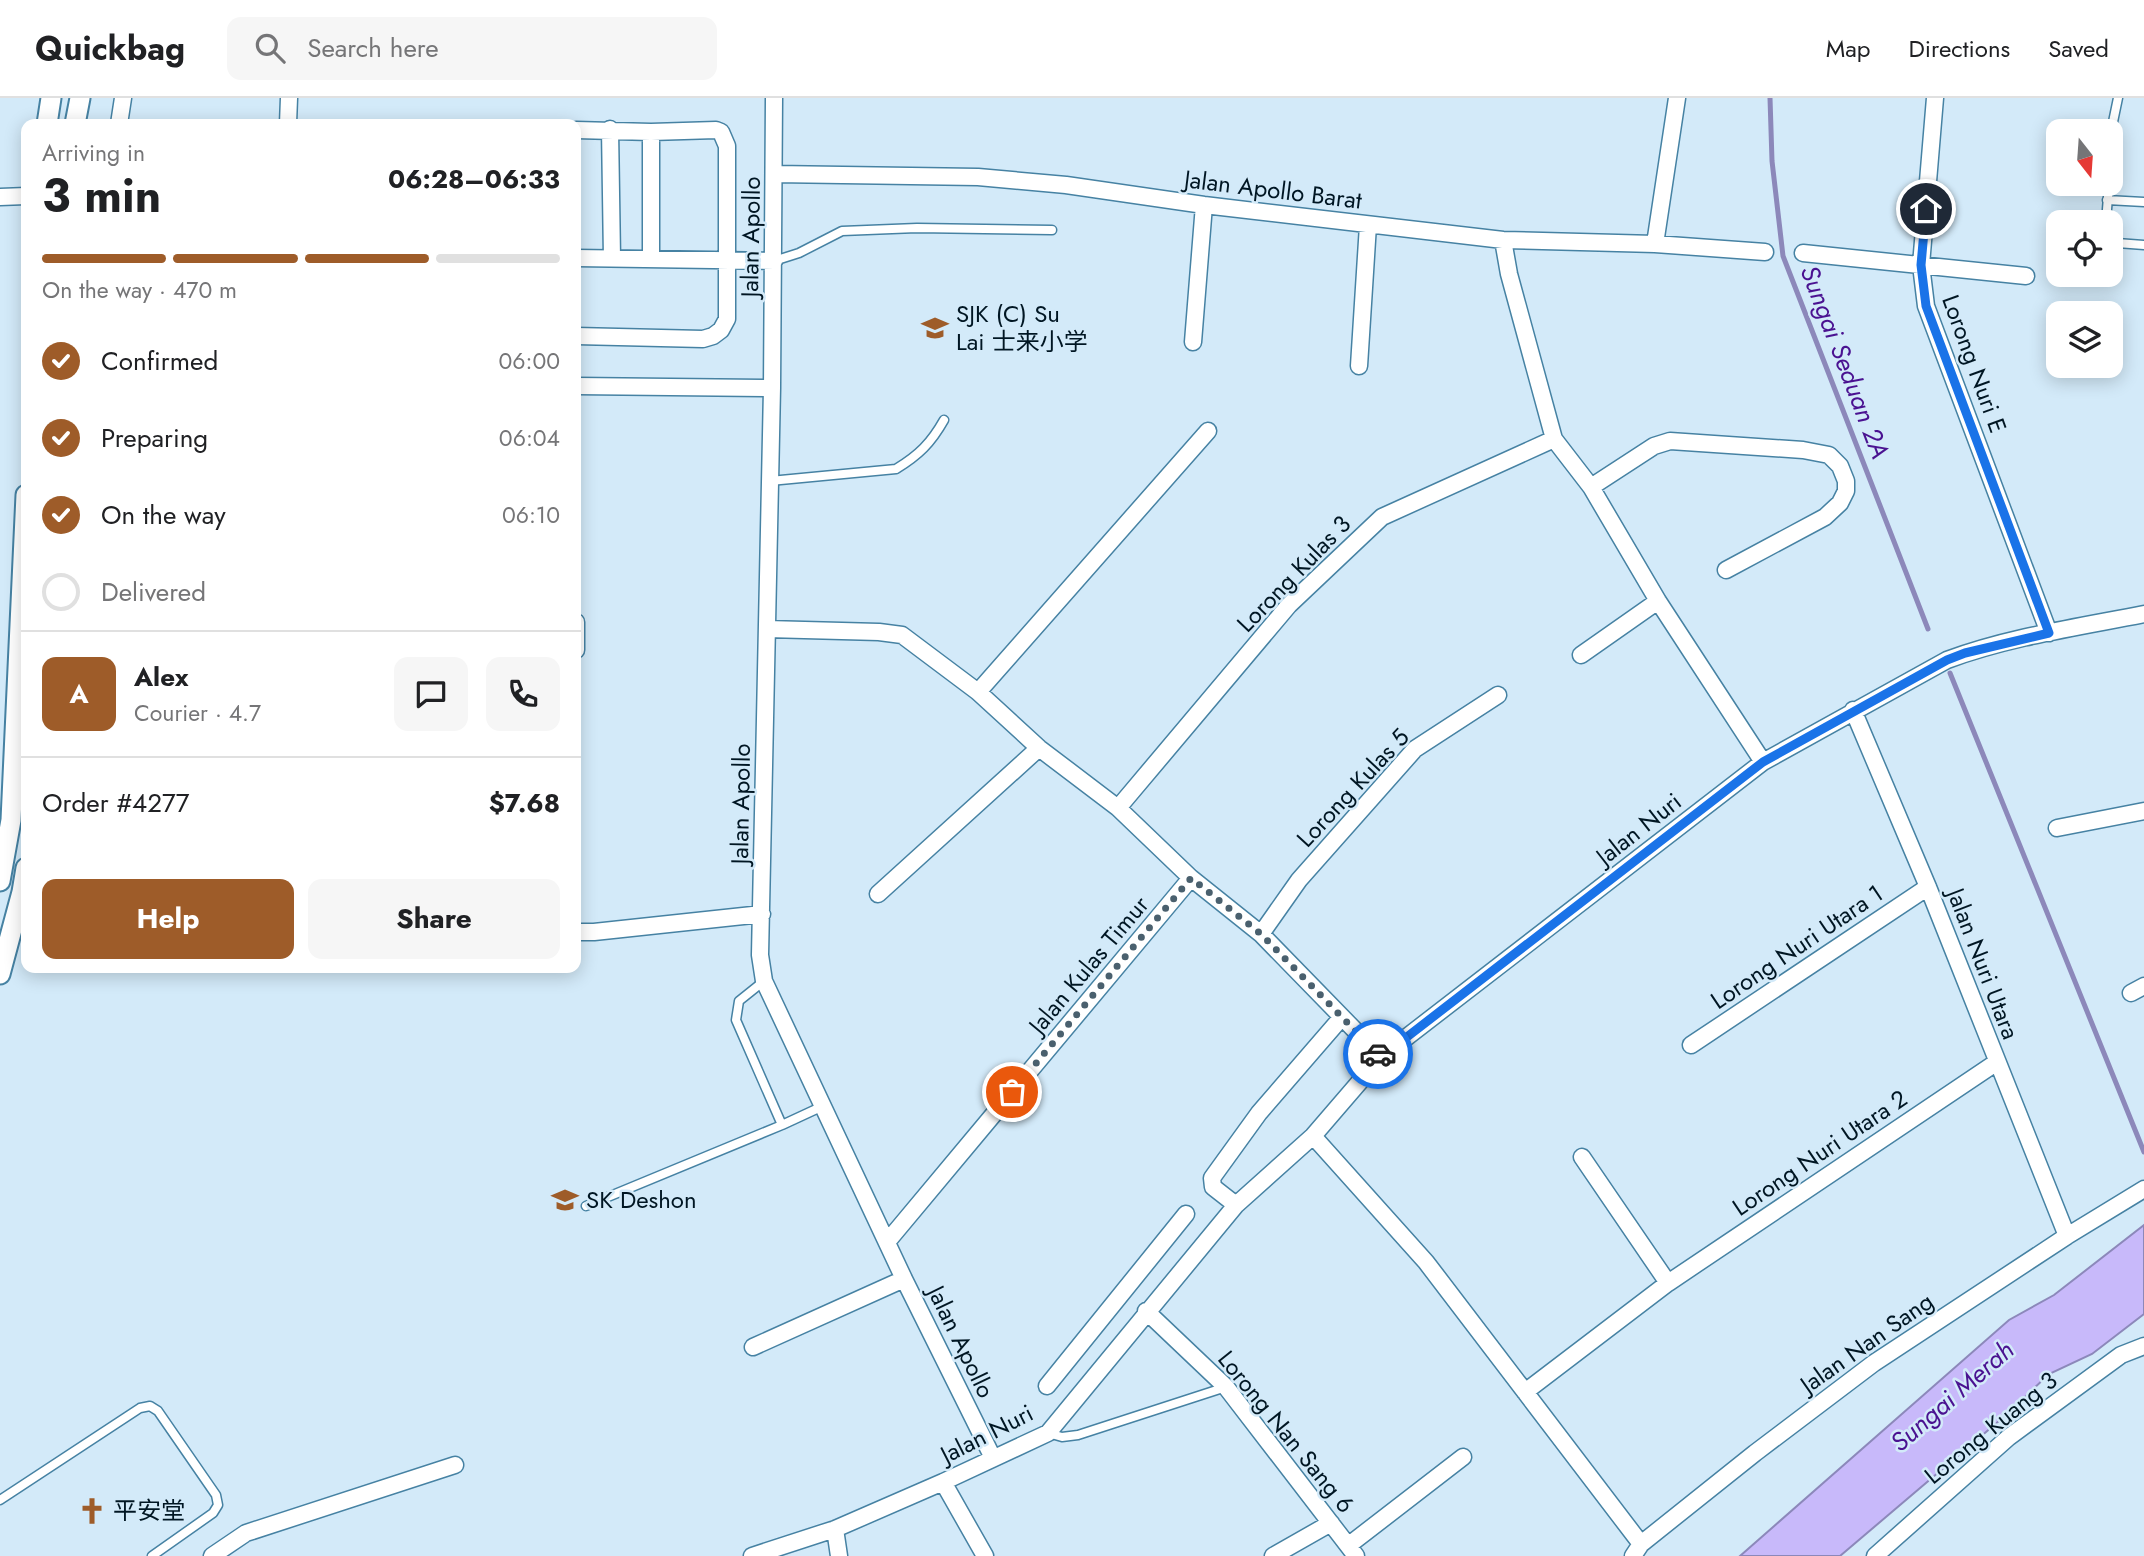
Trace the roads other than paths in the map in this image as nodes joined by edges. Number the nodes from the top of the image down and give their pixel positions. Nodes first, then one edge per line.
1 (51, 98) edge
2 (80, 98) edge
3 (123, 98) edge
4 (289, 98) edge
5 (775, 98) edge
6 (1677, 98) edge
7 (1936, 98) edge
8 (2118, 98) edge
9 (48, 119) edge
10 (76, 119) edge
11 (120, 119) edge
12 (288, 119) edge
13 (2114, 119) edge
14 (581, 130) edge
15 (610, 130) junction
16 (651, 132) junction
17 (775, 174) junction
18 (21, 196) edge
19 (2108, 196) edge
20 (0, 197) edge
21 (2108, 200) junction
22 (2144, 202) edge
23 (1204, 205) junction
24 (2107, 210) edge
25 (1368, 225) junction
26 (1052, 230) dead end
27 (1503, 240) junction
28 (2123, 243) edge
29 (1655, 244) junction
30 (2144, 245) edge
31 (1765, 252) dead end
32 (1803, 253) dead end
33 (581, 258) edge
34 (612, 258) junction
35 (651, 259) junction
36 (728, 260) junction
37 (774, 261) junction
38 (1921, 265) junction
39 (2026, 276) dead end
40 (581, 336) edge
41 (1193, 342) dead end
42 (1359, 366) dead end
43 (581, 386) edge
44 (772, 388) junction
45 (944, 420) dead end
46 (1208, 431) dead end
47 (1554, 439) junction
48 (770, 481) junction
49 (1591, 487) junction
50 (1726, 570) dead end
51 (1658, 601) junction
52 (21, 603) edge
53 (2144, 614) edge
54 (767, 629) junction
55 (2049, 633) junction
56 (1581, 655) dead end
57 (978, 692) junction
58 (1498, 695) dead end
59 (1853, 710) junction
60 (1039, 748) junction
61 (1763, 762) junction
62 (1118, 808) junction
63 (2144, 811) edge
64 (2057, 828) dead end
65 (1191, 878) junction
66 (0, 881) edge
67 (1928, 887) junction
68 (878, 894) dead end
69 (21, 899) edge
70 (762, 914) junction
71 (581, 932) edge
72 (1261, 934) junction
73 (0, 974) edge
74 (764, 981) junction
75 (1342, 1017) junction
76 (1691, 1045) dead end
77 (1381, 1057) junction
78 (1997, 1062) junction
79 (823, 1106) junction
80 (782, 1125) junction
81 (1312, 1136) junction
82 (1582, 1157) dead end
83 (2144, 1189) edge
84 (1236, 1205) junction
85 (586, 1206) dead end
86 (1186, 1213) dead end
87 (2067, 1236) junction
88 (1164, 1240) junction
89 (887, 1242) junction
90 (1187, 1261) junction
91 (904, 1279) junction
92 (1668, 1283) junction
93 (1146, 1311) junction
94 (2144, 1346) edge
95 (753, 1347) dead end
96 (1073, 1357) junction
97 (1096, 1376) junction
98 (1047, 1386) dead end
99 (1226, 1387) junction
100 (1525, 1392) junction
101 (1048, 1433) junction
102 (1462, 1457) dead end
103 (993, 1458) junction
104 (455, 1465) dead end
105 (943, 1482) junction
106 (0, 1500) edge
107 (1331, 1522) junction
108 (835, 1529) junction
109 (1352, 1550) edge
110 (1637, 1550) edge
111 (152, 1556) edge
112 (212, 1556) edge
113 (752, 1556) edge
114 (839, 1556) edge
115 (985, 1556) edge
116 (1273, 1556) edge
117 (1875, 1556) edge

1 - 9 street
2 - 10 street
3 - 11 street
4 - 12 street
5 - 17 street, Jalan Apollo
6 - 29 street
7 - 38 street, Lorong Nuri E
8 - 13 lane
14 - 15 street
15 - 16 street
15 - 34 street
16 - 35 street
16 - 36 street
17 - 23 street, Jalan Apollo Barat
17 - 37 street, Jalan Apollo
18 - 20 street
19 - 21 lane
21 - 22 lane
21 - 24 lane
23 - 25 street, Jalan Apollo Barat
23 - 41 street
25 - 27 street, Jalan Apollo Barat
25 - 42 street
26 - 37 lane
27 - 29 street, Jalan Apollo Barat
27 - 47 street
28 - 30 lane
29 - 31 street, Jalan Apollo Barat
32 - 38 street
33 - 34 street
34 - 35 street
35 - 36 street
36 - 37 street
36 - 40 street
37 - 44 street, Jalan Apollo
38 - 39 street
38 - 55 street, Lorong Nuri E
43 - 44 street
44 - 48 street, Jalan Apollo
45 - 48 lane
46 - 57 street
47 - 49 street
47 - 62 street, Lorong Kulas 3
48 - 54 street, Jalan Apollo
49 - 50 street
49 - 51 street
51 - 56 street
51 - 61 street
52 - 66 street
53 - 55 street, Jalan Nuri
54 - 57 street
54 - 70 street, Jalan Apollo
55 - 59 street, Jalan Nuri
57 - 60 street
58 - 72 street, Lorong Kulas 5
59 - 61 street, Jalan Nuri
59 - 67 street, Jalan Nuri Utara
60 - 62 street
60 - 68 street
61 - 77 street, Jalan Nuri
62 - 65 street
63 - 64 street
65 - 72 street
65 - 89 street, Jalan Kulas Timur
67 - 76 street, Lorong Nuri Utara 1
67 - 78 street, Jalan Nuri Utara
69 - 73 street
70 - 71 street
70 - 74 street, Jalan Apollo
72 - 75 street
74 - 79 street, Jalan Apollo
74 - 80 lane
75 - 77 street
75 - 84 street
77 - 81 street, Jalan Nuri
78 - 87 street, Jalan Nuri Utara
78 - 92 street, Lorong Nuri Utara 2
79 - 80 lane
79 - 89 street, Jalan Apollo
80 - 85 lane
81 - 84 street, Jalan Nuri
81 - 100 street
82 - 92 street
83 - 87 street, Jalan Nan Sang
84 - 90 street, Jalan Nuri
86 - 88 street, Jalan Nuri
87 - 110 street, Jalan Nan Sang
88 - 90 street
88 - 96 street, Jalan Nuri
89 - 91 street, Jalan Apollo
90 - 93 street, Jalan Nuri
91 - 95 street
91 - 103 street, Jalan Apollo
92 - 100 street, Lorong Nuri Utara 2
93 - 97 street, Jalan Nuri
93 - 99 street, Lorong Nan Sang 6
94 - 117 street, Lorong Kuang 3
96 - 97 street
96 - 98 street, Jalan Nuri
97 - 101 street, Jalan Nuri
99 - 101 lane
99 - 107 street, Lorong Nan Sang 6
100 - 110 street
101 - 103 street, Jalan Nuri
102 - 109 street
103 - 105 street, Jalan Nuri
104 - 112 street
105 - 108 street, Jalan Nuri
105 - 115 street
106 - 111 lane
107 - 109 street, Lorong Nan Sang 6
107 - 116 street
108 - 113 street, Jalan Nuri
108 - 114 street

